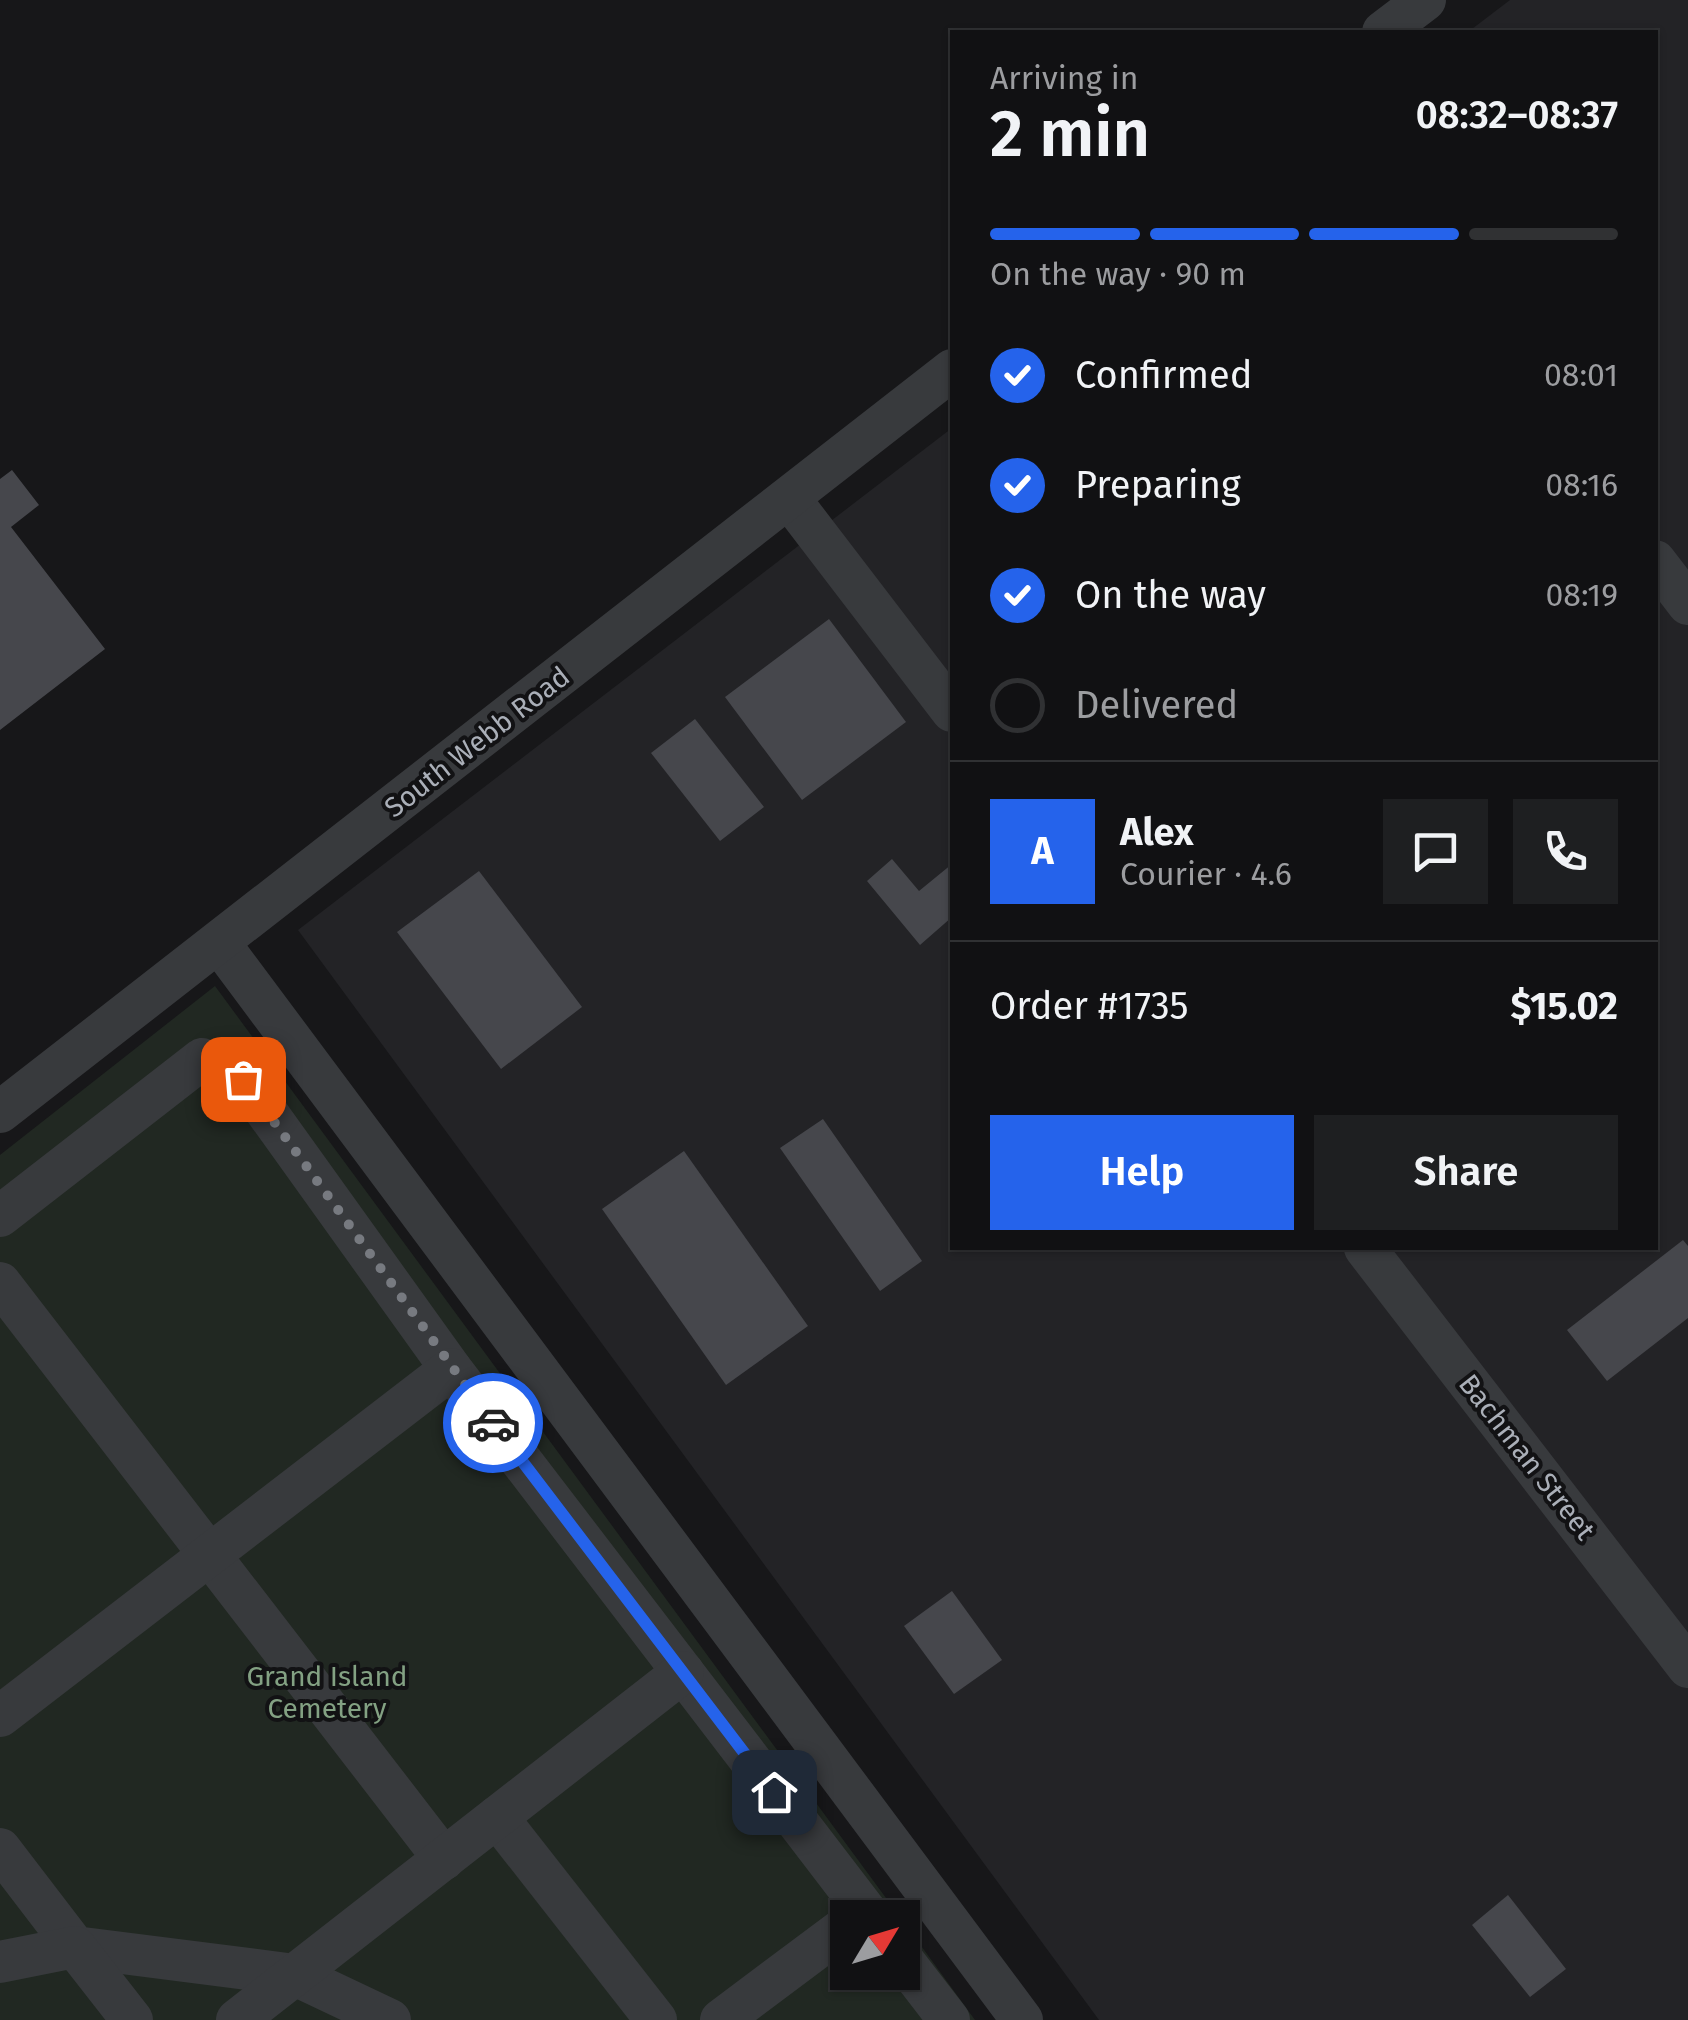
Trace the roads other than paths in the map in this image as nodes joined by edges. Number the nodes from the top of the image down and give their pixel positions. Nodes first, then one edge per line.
1 (1425, 0) edge
2 (1386, 30) edge
3 (950, 372) edge
4 (788, 498) junction
5 (1658, 565) edge
6 (1688, 604) edge
7 (950, 708) edge
8 (220, 944) junction
9 (0, 1112) edge
10 (0, 1216) edge
11 (1367, 1250) edge
12 (0, 1283) edge
13 (451, 1369) junction
14 (209, 1555) junction
15 (1688, 1666) edge
16 (683, 1672) junction
17 (0, 1716) edge
18 (497, 1817) junction
19 (0, 1849) edge
20 (444, 1859) junction
21 (847, 1900) edge
22 (830, 1940) edge
23 (76, 1947) junction
24 (0, 1962) edge
25 (295, 1975) junction
26 (920, 1982) edge
27 (132, 2020) edge
28 (237, 2020) edge
29 (390, 2020) edge
30 (656, 2020) edge
31 (721, 2020) edge
32 (949, 2020) edge
33 (1022, 2020) edge

1 - 2 street
3 - 4 street, South Webb Road
4 - 7 street
4 - 8 street, South Webb Road
5 - 6 street
8 - 9 street, South Webb Road
8 - 33 street
10 - 13 street
11 - 15 street, Bachman Street
12 - 14 street
13 - 14 street
13 - 16 street
14 - 17 street
14 - 20 street
16 - 18 street
16 - 21 street
18 - 20 street
18 - 30 street
19 - 23 street
20 - 25 street
22 - 31 street
23 - 24 street
23 - 25 street
23 - 27 street
25 - 28 street
25 - 29 street
26 - 32 street

